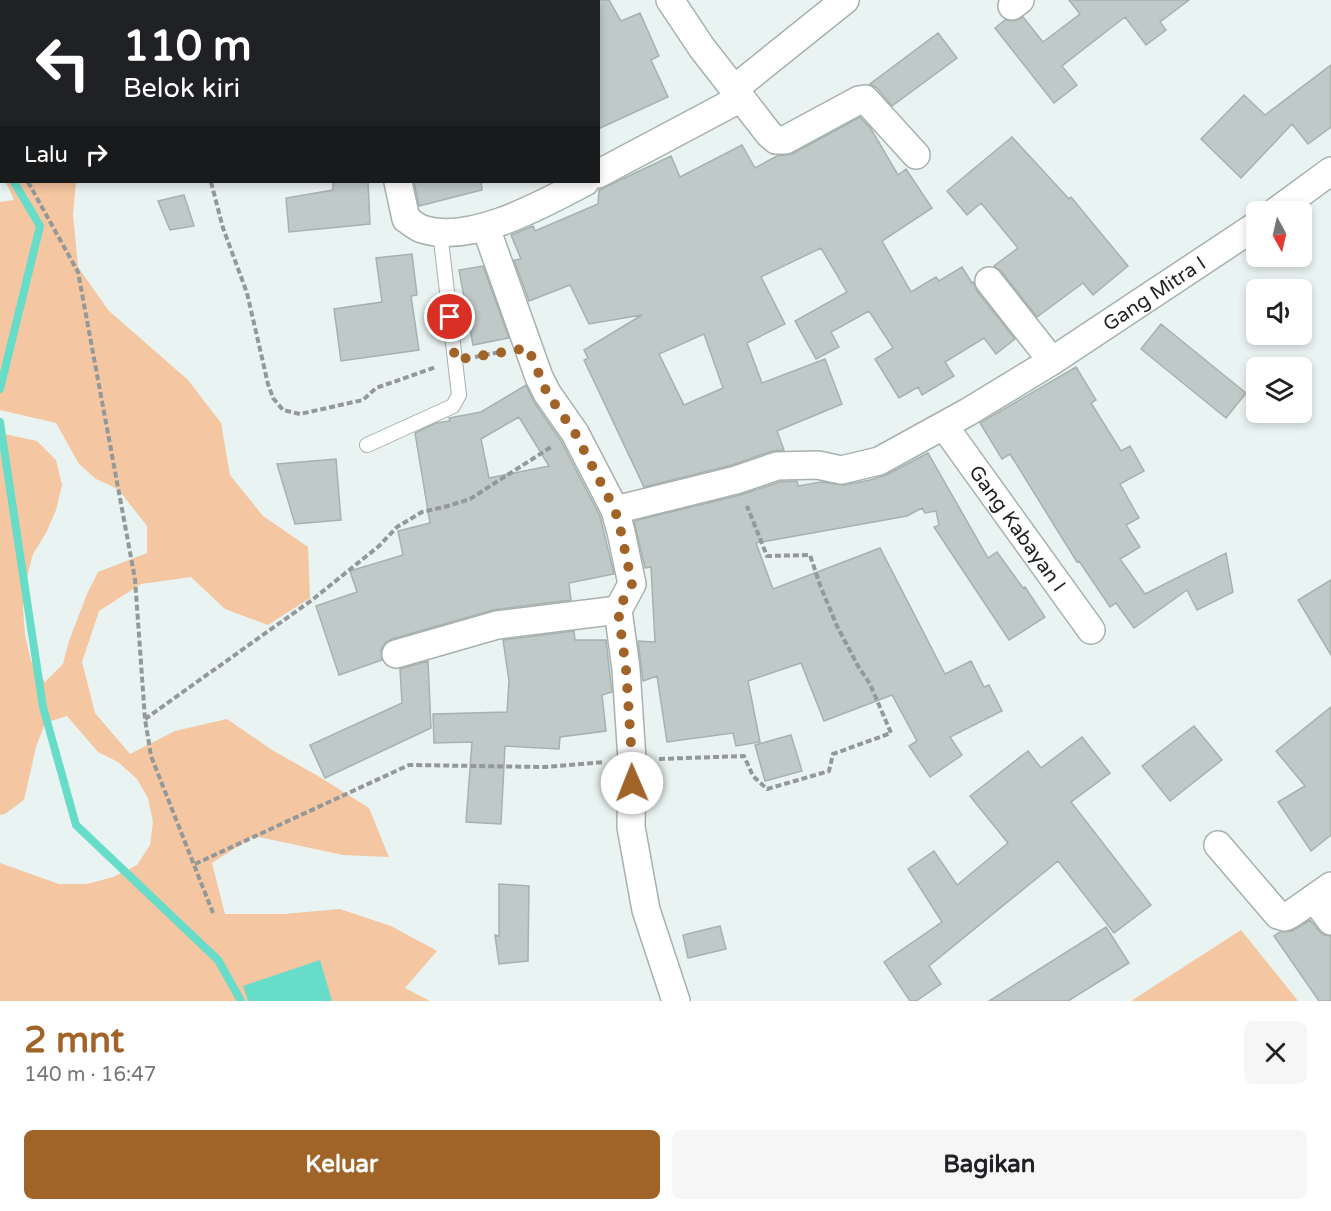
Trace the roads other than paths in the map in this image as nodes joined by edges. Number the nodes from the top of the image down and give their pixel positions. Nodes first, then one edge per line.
1 (670, 0) edge
2 (845, 0) edge
3 (738, 94) junction
4 (916, 154) dead end
5 (1331, 171) edge
6 (600, 173) edge
7 (398, 183) edge
8 (583, 183) edge
9 (1290, 201) edge
10 (486, 228) junction
11 (440, 231) junction
12 (1246, 232) edge
13 (989, 281) dead end
14 (1052, 361) junction
15 (944, 426) junction
16 (367, 445) dead end
17 (615, 510) junction
18 (618, 610) junction
19 (1091, 630) dead end
20 (396, 654) dead end
21 (1218, 844) dead end
22 (1322, 892) edge
23 (1331, 921) edge
24 (676, 1001) edge

1 - 3 street
2 - 3 street
3 - 4 street
3 - 6 street
5 - 9 street
7 - 11 street
8 - 10 street
10 - 11 street
10 - 17 street
11 - 16 lane
12 - 14 street, Gang Mitra I
13 - 14 street
14 - 15 street, Gang Mitra I
15 - 17 street, Gang Mitra I
15 - 19 street, Gang Kabayan I
17 - 18 street
18 - 20 street
18 - 24 street
21 - 22 street
22 - 23 street

